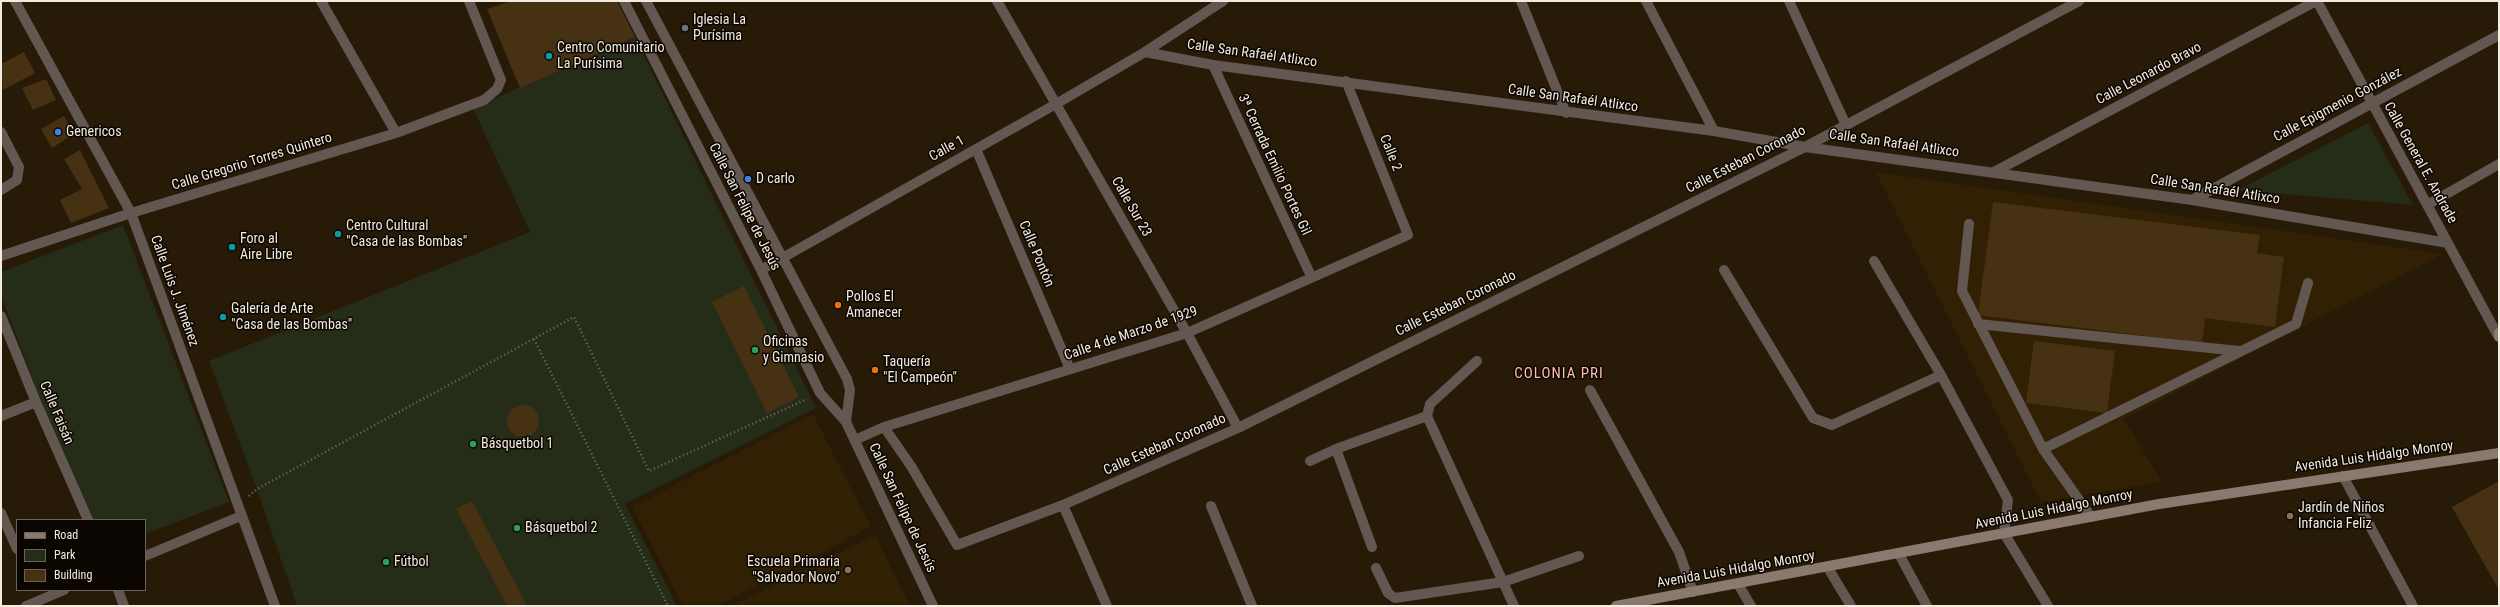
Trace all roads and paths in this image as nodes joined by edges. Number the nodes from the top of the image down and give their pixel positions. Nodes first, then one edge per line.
1 (15, 1) edge
2 (321, 1) edge
3 (469, 1) edge
4 (624, 1) edge
5 (646, 1) edge
6 (997, 1) edge
7 (1223, 1) edge
8 (1520, 1) edge
9 (1646, 1) edge
10 (1789, 1) edge
11 (2078, 1) edge
12 (2317, 1) edge
13 (2499, 35) edge
14 (1145, 52) junction
15 (1213, 65) junction
16 (1346, 81) junction
17 (2371, 102) junction
18 (1056, 104) junction
19 (1566, 113) junction
20 (1845, 123) junction
21 (1714, 131) junction
22 (1, 132) edge
23 (396, 133) junction
24 (1805, 147) junction
25 (976, 149) junction
26 (2499, 164) edge
27 (1994, 172) junction
28 (1, 190) edge
29 (2192, 200) junction
30 (2427, 205) junction
31 (131, 213) junction
32 (1968, 224) dead end
33 (1408, 235) joint
34 (2448, 242) junction
35 (1, 256) edge
36 (784, 257) junction
37 (1874, 261) dead end
38 (761, 270) junction
39 (1724, 270) dead end
40 (1311, 276) junction
41 (2308, 283) dead end
42 (1, 316) edge
43 (1978, 324) junction
44 (1187, 332) junction
45 (2498, 334) edge
46 (534, 339) junction
47 (2239, 351) junction
48 (1477, 361) dead end
49 (1070, 370) junction
50 (1941, 376) junction
51 (1590, 390) dead end
52 (820, 393) junction
53 (36, 402) junction
54 (1, 416) edge
55 (1427, 416) junction
56 (846, 422) junction
57 (884, 427) junction
58 (1238, 428) junction
59 (855, 440) junction
60 (1336, 448) junction
61 (2043, 449) junction
62 (2499, 453) edge
63 (1310, 461) dead end
64 (2343, 476) junction
65 (1064, 505) junction
66 (1211, 506) dead end
67 (239, 512) junction
68 (1, 513) edge
69 (2091, 517) junction
70 (88, 519) edge
71 (2004, 533) junction
72 (16, 547) edge
73 (1372, 547) dead end
74 (1899, 554) junction
75 (146, 556) edge
76 (1579, 556) dead end
77 (1376, 568) dead end
78 (1828, 568) junction
79 (1503, 582) junction
80 (1738, 584) junction
81 (62, 591) edge
82 (118, 591) edge
83 (1693, 592) junction
84 (26, 606) edge
85 (124, 606) edge
86 (275, 606) edge
87 (668, 606) edge
88 (933, 606) edge
89 (1107, 606) edge
90 (1252, 606) edge
91 (1514, 606) edge
92 (1616, 606) edge
93 (1751, 606) edge
94 (1850, 606) edge
95 (1927, 606) edge
96 (2048, 606) edge
97 (2413, 606) edge

1 - 31 street, Calle Luis J. Jiménez
2 - 23 street
3 - 23 street, Calle Gregorio Torres Quintero
4 - 38 street, Calle San Felipe de Jesús
5 - 36 street, Calle San Felipe de Jesús
6 - 18 street, Calle Sur 23
7 - 14 street, Calle 1
8 - 19 street
9 - 21 street
10 - 20 street
11 - 20 street, Calle Esteban Coronado
12 - 17 street, Calle General E. Andrade
12 - 27 street, Calle Leonardo Bravo
13 - 17 street, Calle Epigmenio González
14 - 15 street, Calle San Rafaél Atlixco
14 - 18 street, Calle 1
15 - 16 street, Calle San Rafaél Atlixco
15 - 40 street, 3ª Cerrada Emilio Portes Gil
16 - 19 street, Calle San Rafaél Atlixco
16 - 33 street, Calle 2
17 - 29 street, Calle Epigmenio González
17 - 30 street, Calle General E. Andrade
18 - 25 street, Calle 1
18 - 44 street, Calle Sur 23
19 - 21 street, Calle San Rafaél Atlixco
20 - 24 street, Calle Esteban Coronado
21 - 24 street, Calle San Rafaél Atlixco
22 - 28 street
23 - 31 street, Calle Gregorio Torres Quintero
24 - 27 street, Calle San Rafaél Atlixco
24 - 58 street, Calle Esteban Coronado
25 - 36 street, Calle 1
25 - 49 street, Calle Pontón
26 - 30 street
27 - 29 street, Calle San Rafaél Atlixco
29 - 34 street, Calle San Rafaél Atlixco
30 - 34 street, Calle General E. Andrade
31 - 35 street, Calle Gregorio Torres Quintero
31 - 67 street, Calle Luis J. Jiménez
32 - 43 street
33 - 40 street, Calle 4 de Marzo de 1929
34 - 45 street, Calle General E. Andrade
36 - 38 street, Calle 1
36 - 56 street, Calle San Felipe de Jesús
37 - 50 street
38 - 52 street, Calle San Felipe de Jesús
39 - 50 street
40 - 44 street, Calle 4 de Marzo de 1929
41 - 47 street
42 - 53 street, Calle Faisán
43 - 47 street
43 - 61 street
44 - 49 street, Calle 4 de Marzo de 1929
44 - 58 street, Calle Sur 23
46 - 52 path
46 - 67 path
46 - 87 path
47 - 61 street
48 - 55 street
49 - 57 street, Calle 4 de Marzo de 1929
50 - 71 street
51 - 83 street
52 - 56 street, Calle San Felipe de Jesús
53 - 54 street
53 - 70 street, Calle Faisán
55 - 60 street
55 - 79 street
56 - 59 street, Calle San Felipe de Jesús
57 - 59 street, Calle 4 de Marzo de 1929
57 - 65 street, Calle Esteban Coronado
58 - 65 street, Calle Esteban Coronado
59 - 88 street, Calle San Felipe de Jesús
60 - 63 street
60 - 73 street
61 - 69 street
62 - 64 street, Avenida Luis Hidalgo Monroy
64 - 69 street, Avenida Luis Hidalgo Monroy
64 - 97 street
65 - 89 street
66 - 90 street
67 - 75 street
67 - 86 street, Calle Luis J. Jiménez
68 - 72 street
69 - 71 street, Avenida Luis Hidalgo Monroy
71 - 74 street, Avenida Luis Hidalgo Monroy
71 - 96 street
74 - 78 street, Avenida Luis Hidalgo Monroy
74 - 95 street
76 - 79 street
77 - 79 street
78 - 80 street, Avenida Luis Hidalgo Monroy
78 - 94 street
79 - 91 street
80 - 83 street, Avenida Luis Hidalgo Monroy
80 - 93 street
81 - 84 street
82 - 85 street
83 - 92 street, Avenida Luis Hidalgo Monroy

